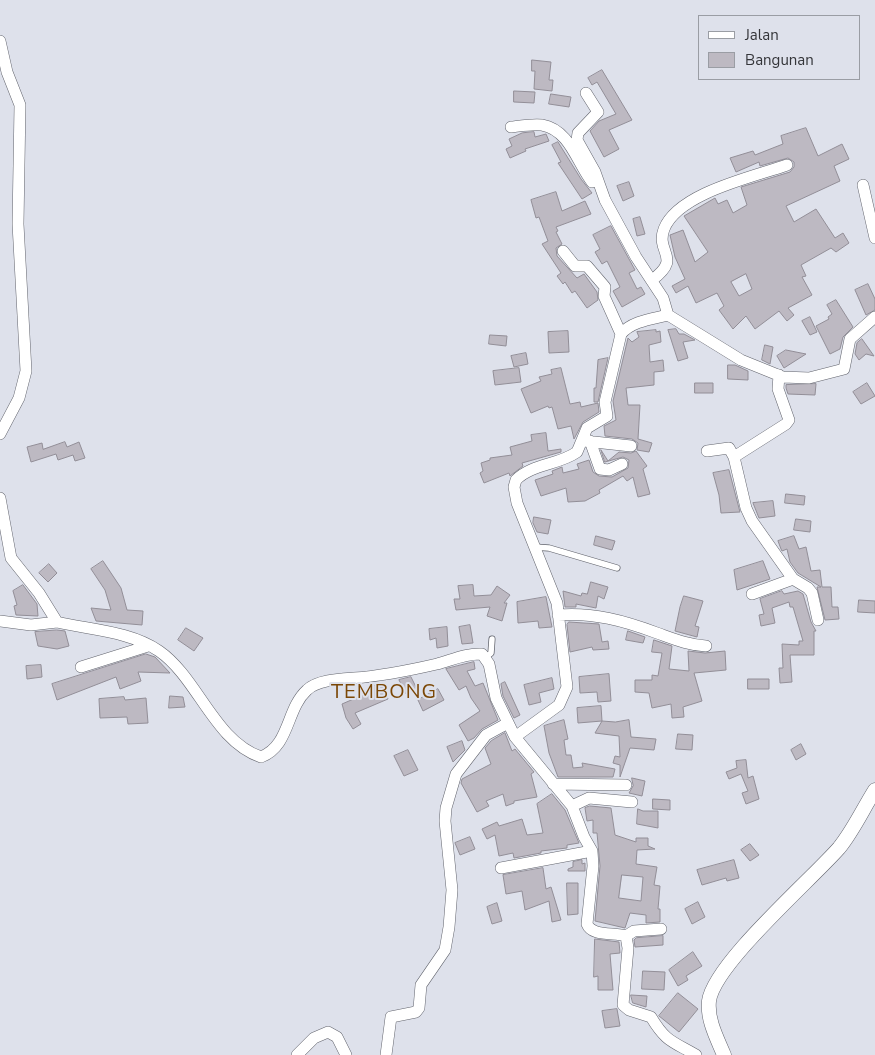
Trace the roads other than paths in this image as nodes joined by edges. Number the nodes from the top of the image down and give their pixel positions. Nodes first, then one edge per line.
1 (0, 41) edge
2 (586, 93) dead end
3 (510, 127) dead end
4 (787, 165) dead end
5 (863, 184) dead end
6 (605, 200) junction
7 (875, 238) edge
8 (563, 250) dead end
9 (652, 280) junction
10 (668, 315) junction
11 (875, 317) edge
12 (621, 334) junction
13 (779, 375) junction
14 (0, 434) edge
15 (585, 441) junction
16 (632, 446) dead end
17 (707, 451) dead end
18 (734, 457) junction
19 (622, 464) dead end
20 (0, 498) edge
21 (534, 547) junction
22 (617, 568) dead end
23 (793, 579) junction
24 (752, 594) dead end
25 (558, 615) junction
26 (818, 620) dead end
27 (0, 621) edge
28 (57, 622) junction
29 (492, 639) dead end
30 (148, 646) junction
31 (706, 646) dead end
32 (486, 657) junction
33 (81, 667) dead end
34 (508, 723) junction
35 (515, 736) junction
36 (553, 784) junction
37 (626, 785) dead end
38 (875, 790) edge
39 (632, 802) dead end
40 (572, 806) junction
41 (592, 851) junction
42 (501, 868) dead end
43 (661, 929) dead end
44 (626, 936) junction
45 (297, 1055) edge
46 (346, 1055) edge
47 (386, 1055) edge
48 (696, 1055) edge
49 (724, 1055) edge

1 - 14 street
2 - 6 street
3 - 6 street
4 - 9 street
5 - 7 street
6 - 9 street
8 - 12 street
9 - 10 street
10 - 12 street
10 - 13 street
11 - 13 street
12 - 15 street
13 - 18 street
15 - 16 street
15 - 19 street
15 - 21 street
17 - 18 street
18 - 23 street
20 - 28 street
21 - 22 lane
21 - 25 street
23 - 24 street
23 - 26 street
25 - 31 street
25 - 35 street
27 - 28 street
28 - 30 street
29 - 32 lane
30 - 32 street
30 - 33 street
32 - 34 street
34 - 35 street
34 - 47 street
35 - 36 street
36 - 37 street
36 - 40 street
38 - 49 street
39 - 40 street
40 - 41 street
41 - 42 street
41 - 44 street
43 - 44 street
44 - 48 street
45 - 46 street

